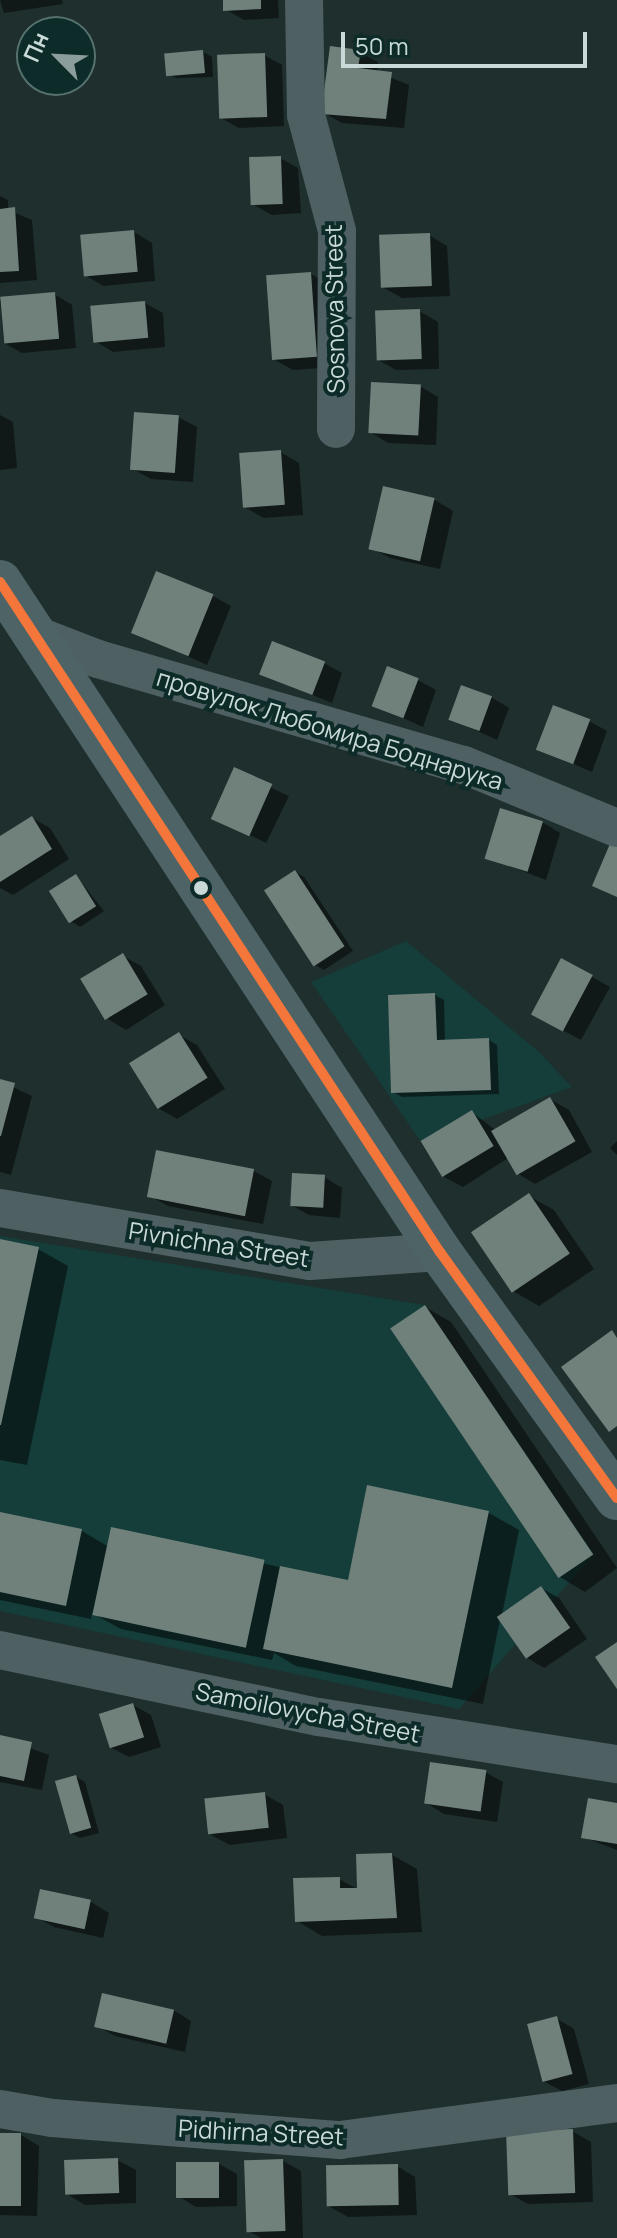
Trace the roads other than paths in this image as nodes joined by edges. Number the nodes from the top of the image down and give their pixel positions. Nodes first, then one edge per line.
1 (304, 0) edge
2 (336, 429) dead end
3 (4, 597) edge
4 (41, 637) junction
5 (617, 828) edge
6 (0, 1208) edge
7 (440, 1252) junction
8 (609, 1474) edge
9 (0, 1650) edge
10 (617, 1764) edge
11 (617, 2103) edge
12 (0, 2109) edge

1 - 2 street, Sosnova Street
3 - 4 main road
4 - 5 street, провулок Любомира Боднарука
4 - 7 main road
6 - 7 street, Pivnichna Street
7 - 8 main road
9 - 10 street, Samoilovycha Street
11 - 12 street, Pidhirna Street

